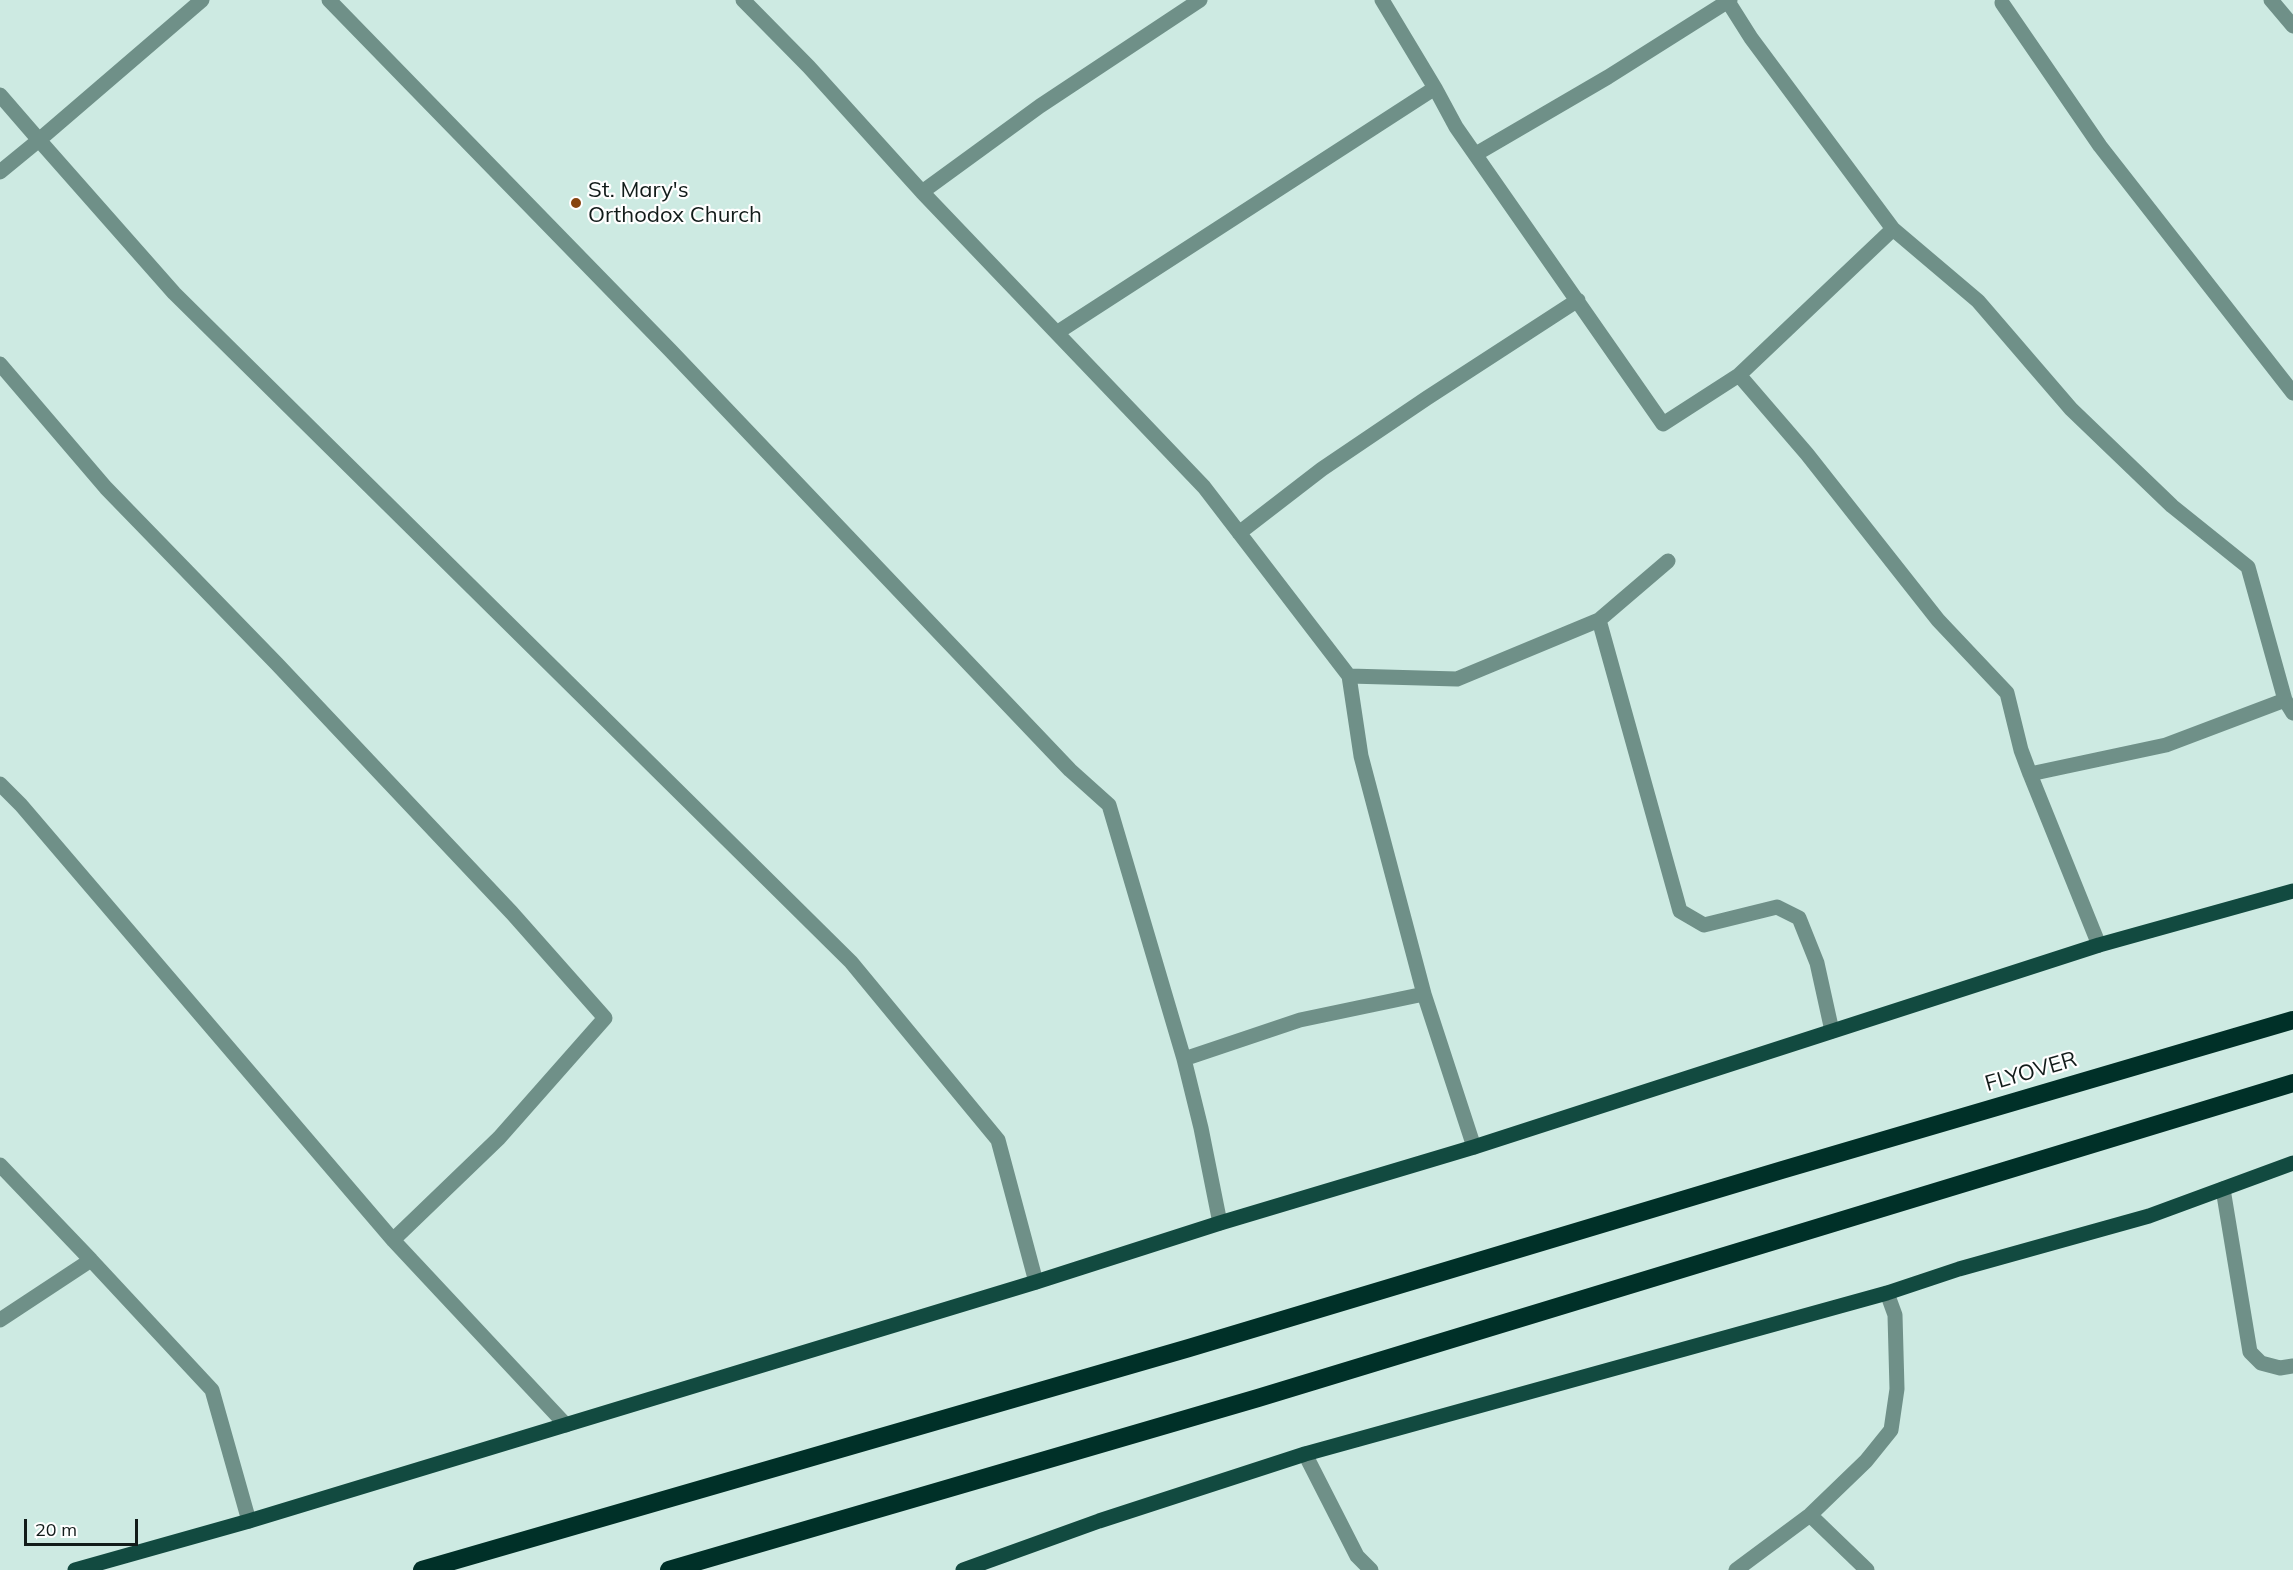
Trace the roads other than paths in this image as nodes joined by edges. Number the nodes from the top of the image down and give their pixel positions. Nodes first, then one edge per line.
1 (202, 0) edge
2 (329, 0) edge
3 (1200, 0) edge
4 (1382, 0) edge
5 (1728, 0) edge
6 (2271, 0) edge
7 (746, 1) edge
8 (2002, 3) dead end
9 (2293, 26) edge
10 (1436, 88) junction
11 (0, 94) edge
12 (39, 140) junction
13 (1476, 154) junction
14 (0, 172) edge
15 (922, 192) junction
16 (1893, 229) junction
17 (1578, 300) junction
18 (1058, 332) junction
19 (0, 364) edge
20 (1739, 375) junction
21 (2293, 393) edge
22 (1239, 533) junction
23 (1668, 561) dead end
24 (1599, 620) junction
25 (1349, 676) junction
26 (2289, 707) edge
27 (2030, 774) junction
28 (0, 784) edge
29 (2293, 891) edge
30 (2099, 945) junction
31 (1424, 994) junction
32 (2293, 1020) edge
33 (1832, 1031) junction
34 (1184, 1059) junction
35 (2293, 1083) edge
36 (1473, 1147) junction
37 (2293, 1163) edge
38 (0, 1165) edge
39 (2223, 1189) junction
40 (1220, 1223) junction
41 (393, 1240) junction
42 (91, 1260) junction
43 (1036, 1282) junction
44 (1887, 1293) junction
45 (0, 1320) edge
46 (2293, 1366) edge
47 (566, 1425) junction
48 (1305, 1454) junction
49 (1810, 1515) junction
50 (249, 1521) junction
51 (75, 1570) edge
52 (422, 1570) edge
53 (669, 1570) edge
54 (963, 1570) edge
55 (1371, 1570) edge
56 (1736, 1570) edge
57 (1867, 1570) edge

1 - 12 street
2 - 34 street
3 - 15 street
4 - 10 street
5 - 13 street
5 - 16 street
6 - 9 street
7 - 15 street
8 - 21 street
10 - 13 street
10 - 18 street
11 - 12 street
12 - 14 street
12 - 43 street
13 - 17 street
15 - 18 street
16 - 20 street
16 - 26 street
17 - 20 street
17 - 22 street
18 - 22 street
19 - 41 street
20 - 27 street
22 - 25 street
23 - 24 street
24 - 25 street
24 - 33 street
25 - 31 street
26 - 27 street
27 - 30 street
28 - 41 street
29 - 30 main road
30 - 33 main road
31 - 34 street
31 - 36 street
32 - 52 highway, FLYOVER
33 - 36 main road
34 - 40 street
35 - 53 highway
36 - 40 main road
37 - 39 main road
38 - 42 street
39 - 44 main road
39 - 46 street
40 - 43 main road
41 - 47 street
42 - 45 street
42 - 50 street
43 - 47 main road
44 - 48 main road
44 - 49 street
47 - 50 main road
48 - 54 main road
48 - 55 street
49 - 56 street
49 - 57 street
50 - 51 main road

